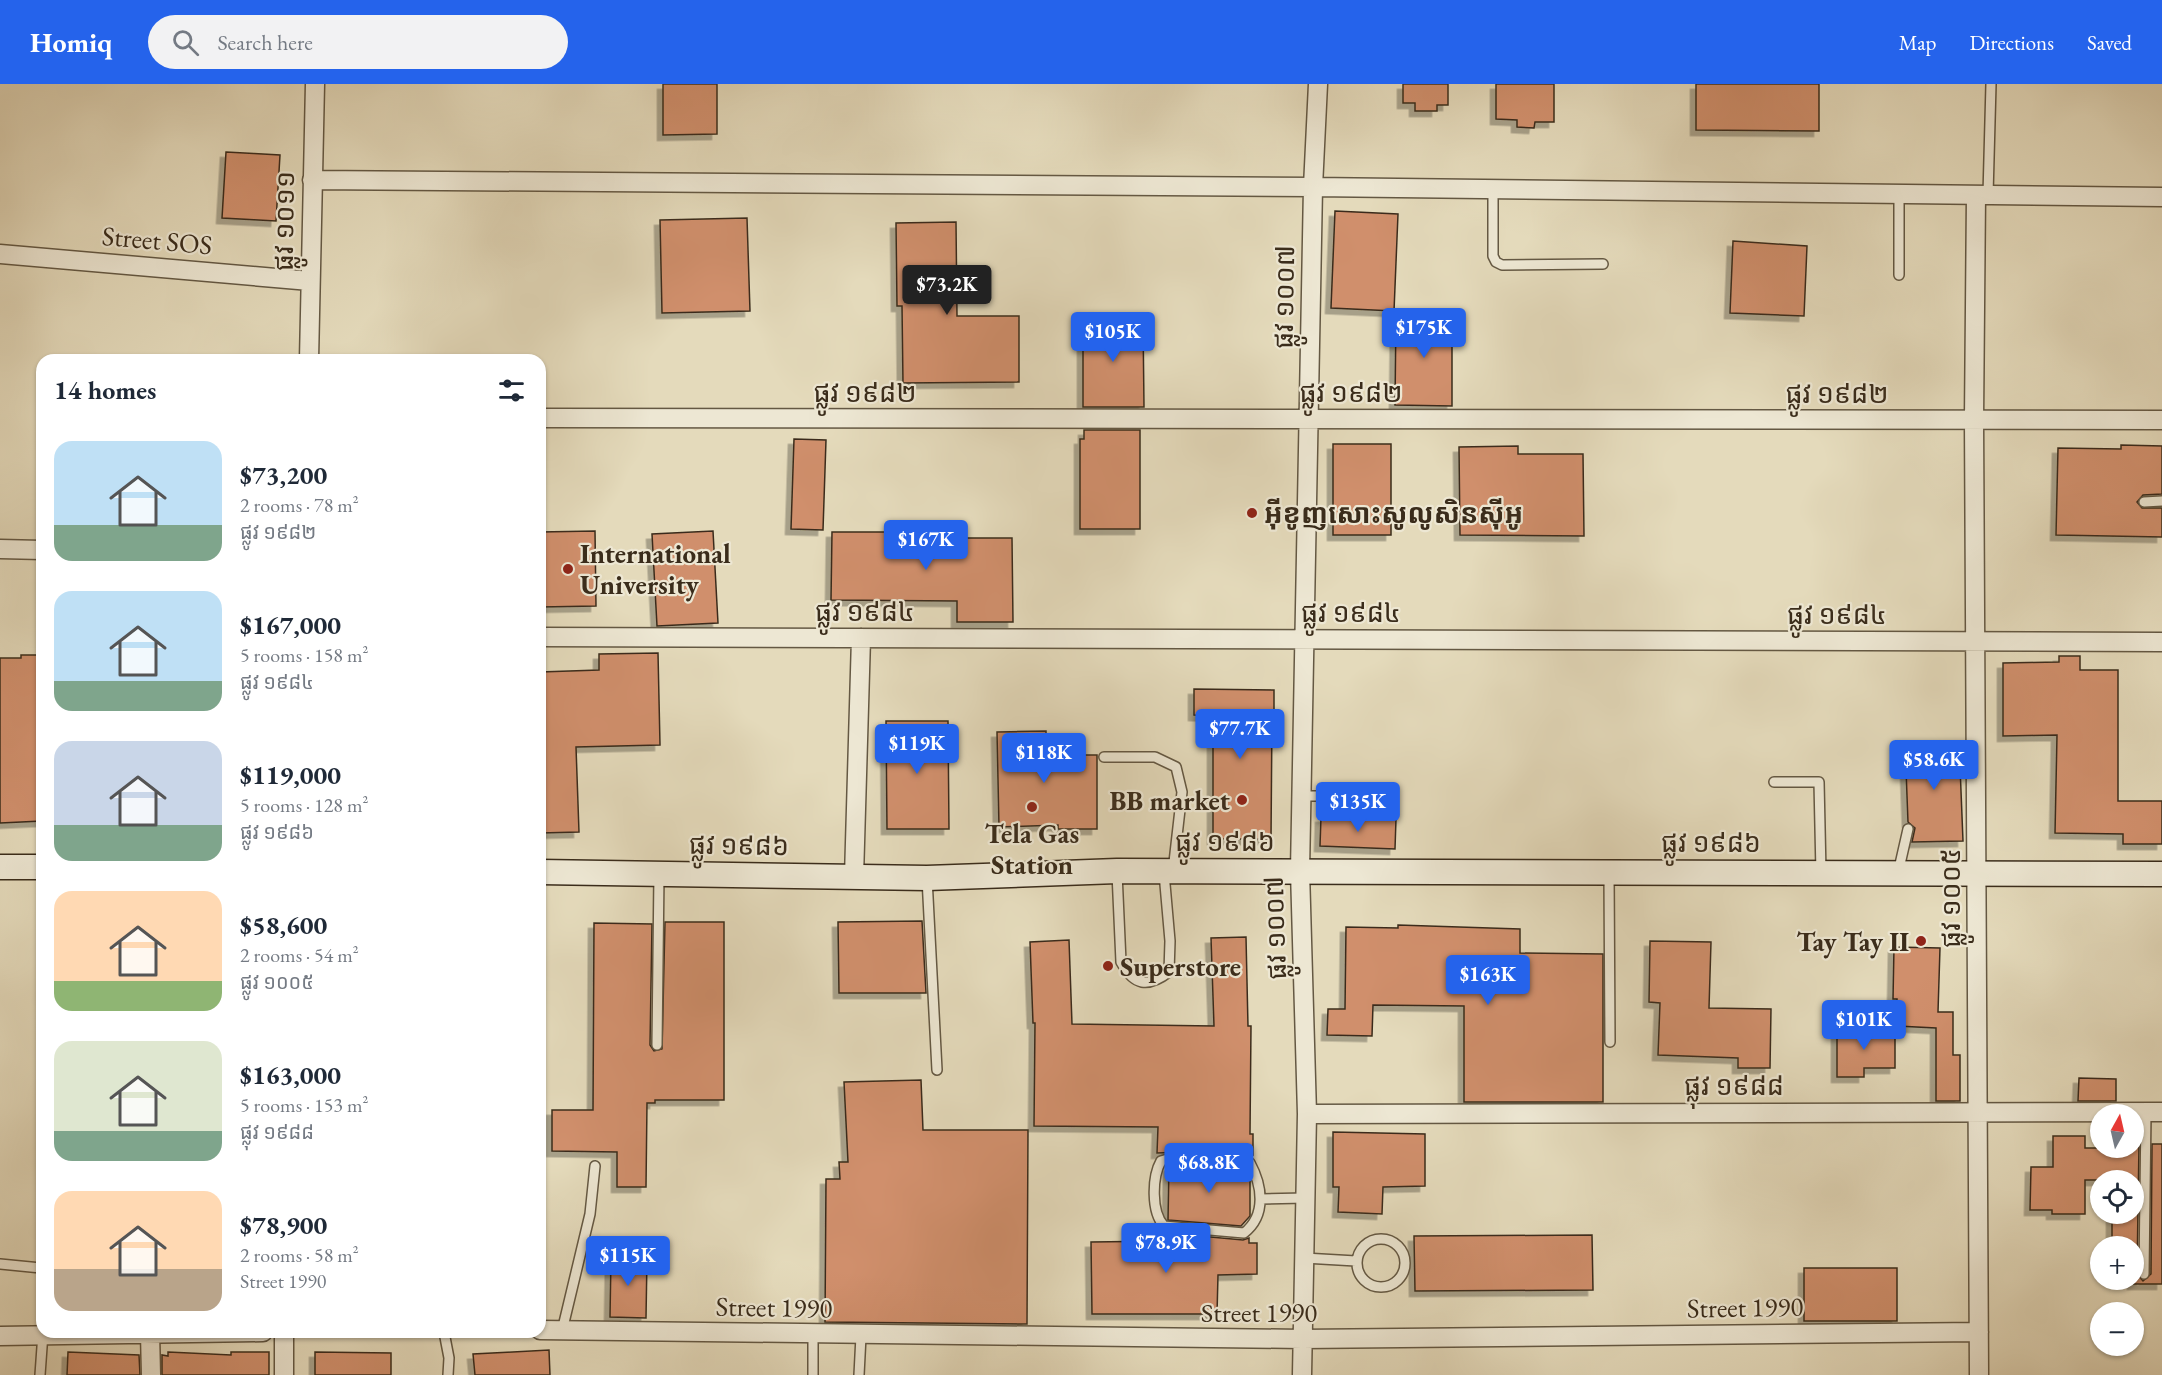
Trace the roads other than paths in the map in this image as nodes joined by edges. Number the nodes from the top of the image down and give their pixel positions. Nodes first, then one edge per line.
1 (315, 84) edge
2 (1318, 84) edge
3 (1991, 84) edge
4 (312, 180) junction
5 (1313, 186) junction
6 (1493, 189) junction
7 (1899, 194) junction
8 (1982, 195) junction
9 (2162, 197) edge
10 (0, 254) edge
11 (1603, 264) dead end
12 (1899, 275) dead end
13 (310, 281) junction
14 (309, 354) edge
15 (546, 418) edge
16 (1308, 419) junction
17 (1974, 420) junction
18 (2162, 420) edge
19 (2162, 501) edge
20 (2144, 502) dead end
21 (0, 549) edge
22 (36, 549) edge
23 (546, 637) edge
24 (861, 638) junction
25 (1305, 639) junction
26 (1976, 642) junction
27 (2162, 642) edge
28 (1104, 757) dead end
29 (1774, 782) dead end
30 (1302, 796) junction
31 (1391, 796) dead end
32 (1908, 830) dead end
33 (0, 867) edge
34 (36, 867) edge
35 (1117, 871) junction
36 (1168, 871) junction
37 (1300, 871) junction
38 (546, 872) edge
39 (1609, 872) junction
40 (1821, 873) junction
41 (1898, 873) junction
42 (1977, 873) junction
43 (659, 874) junction
44 (2162, 874) edge
45 (854, 877) junction
46 (927, 878) junction
47 (1610, 1042) dead end
48 (657, 1045) dead end
49 (937, 1070) dead end
50 (1978, 1111) junction
51 (2154, 1112) edge
52 (1307, 1114) junction
53 (595, 1166) dead end
54 (1305, 1198) junction
55 (1261, 1199) junction
56 (1304, 1258) junction
57 (1356, 1261) junction
58 (0, 1264) edge
59 (36, 1268) edge
60 (2144, 1274) dead end
61 (546, 1330) edge
62 (562, 1330) junction
63 (1978, 1332) junction
64 (36, 1334) edge
65 (813, 1335) junction
66 (0, 1336) edge
67 (861, 1336) junction
68 (43, 1338) edge
69 (150, 1338) edge
70 (284, 1338) edge
71 (445, 1338) edge
72 (1302, 1339) junction
73 (40, 1375) edge
74 (151, 1375) edge
75 (284, 1375) edge
76 (448, 1375) edge
77 (813, 1375) edge
78 (859, 1375) edge
79 (1302, 1375) edge
80 (1979, 1375) edge

1 - 4 street, ផ្លូវ ១០១១
2 - 5 street, ផ្លូវ ១០០៧
3 - 8 lane
4 - 5 street
4 - 13 street, ផ្លូវ ១០១១
5 - 6 street
5 - 16 street, ផ្លូវ ១០០៧
6 - 7 street
6 - 11 lane
7 - 8 street
7 - 12 lane
8 - 9 street
8 - 17 street, ផ្លូវ ១០០៥
10 - 13 street, Street SOS
13 - 14 street, ផ្លូវ ១០១១
15 - 16 street, ផ្លូវ ១៩៨២
16 - 17 street, ផ្លូវ ១៩៨២
16 - 25 street, ផ្លូវ ១០០៧
17 - 18 street, ផ្លូវ ១៩៨២
17 - 26 street, ផ្លូវ ១០០៥
19 - 20 lane
21 - 22 street
23 - 24 street, ផ្លូវ ១៩៨៤
24 - 25 street, ផ្លូវ ១៩៨៤
24 - 45 street
25 - 26 street, ផ្លូវ ១៩៨៤
25 - 30 street, ផ្លូវ ១០០៧
26 - 27 street, ផ្លូវ ១៩៨៤
26 - 42 street, ផ្លូវ ១០០៥
28 - 36 lane
29 - 40 lane
30 - 31 lane
30 - 37 street, ផ្លូវ ១០០៧
32 - 41 lane
33 - 34 main road
35 - 36 main road, ផ្លូវ ១៩៨៦
35 - 36 lane
35 - 46 main road, ផ្លូវ ១៩៨៦
36 - 37 main road, ផ្លូវ ១៩៨៦
37 - 39 main road, ផ្លូវ ១៩៨៦
37 - 52 street, ផ្លូវ ១០០៧
38 - 43 main road, ផ្លូវ ១៩៨៦
39 - 40 main road, ផ្លូវ ១៩៨៦
39 - 47 lane
40 - 41 main road, ផ្លូវ ១៩៨៦
41 - 42 main road, ផ្លូវ ១៩៨៦
42 - 44 main road, ផ្លូវ ១៩៨៦
42 - 50 street, ផ្លូវ ១០០៥
43 - 45 main road, ផ្លូវ ១៩៨៦
43 - 48 lane
45 - 46 main road, ផ្លូវ ១៩៨៦
46 - 49 lane
50 - 51 street, ផ្លុវ ១៩៨៨
50 - 52 street, ផ្លុវ ១៩៨៨
50 - 63 street, ផ្លូវ ១០០៥
51 - 60 lane
52 - 54 street, ផ្លូវ ១០០៧
53 - 62 lane
54 - 55 lane
54 - 56 street, ផ្លូវ ១០០៧
55 - 55 lane
56 - 57 lane
56 - 72 street, ផ្លូវ ១០០៧
57 - 57 lane
58 - 59 lane
61 - 62 street, Street 1990
62 - 65 street, Street 1990
63 - 72 street, Street 1990
63 - 80 street, ផ្លូវ ១០០៥
64 - 66 street
65 - 67 street, Street 1990
65 - 77 lane
67 - 72 street, Street 1990
67 - 78 lane
68 - 73 lane
69 - 74 street
70 - 75 street
71 - 76 lane
72 - 79 street, ផ្លូវ ១០០៧

